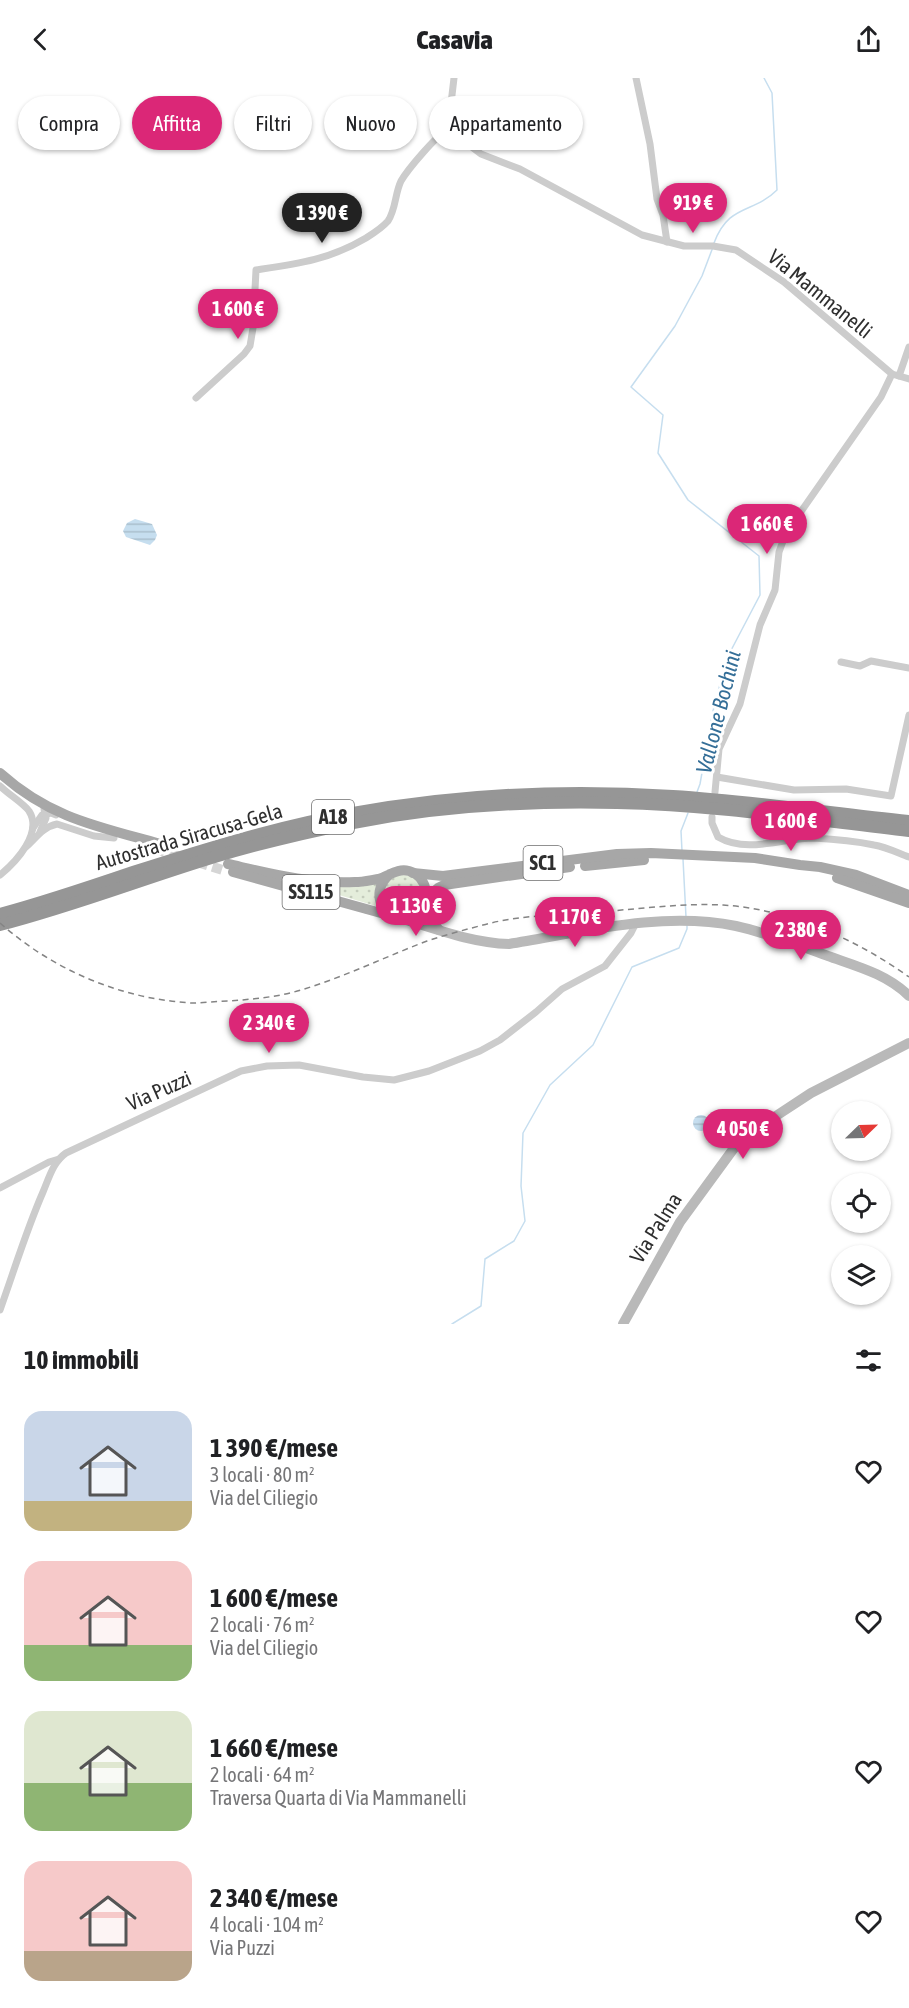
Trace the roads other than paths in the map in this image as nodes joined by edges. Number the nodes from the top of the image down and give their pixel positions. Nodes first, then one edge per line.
1 (454, 78) edge
2 (636, 78) edge
3 (452, 96) edge
4 (429, 147) edge
5 (476, 150) edge
6 (667, 242) junction
7 (909, 347) edge
8 (896, 375) junction
9 (909, 379) edge
10 (196, 398) dead end
11 (841, 662) dead end
12 (909, 668) edge
13 (909, 715) edge
14 (0, 773) edge
15 (717, 777) junction
16 (0, 780) edge
17 (12, 784) junction
18 (0, 786) edge
19 (715, 792) dead end
20 (673, 801) junction
21 (699, 803) junction
22 (46, 813) junction
23 (712, 817) dead end
24 (909, 821) edge
25 (102, 827) junction
26 (36, 830) junction
27 (909, 831) edge
28 (114, 838) junction
29 (673, 855) junction
30 (909, 857) edge
31 (800, 866) junction
32 (413, 873) junction
33 (390, 874) junction
34 (0, 875) edge
35 (909, 895) edge
36 (896, 898) junction
37 (426, 899) junction
38 (909, 903) edge
39 (909, 908) edge
40 (3, 913) edge
41 (397, 917) junction
42 (636, 923) junction
43 (0, 925) edge
44 (439, 930) junction
45 (909, 996) edge
46 (909, 1043) edge
47 (58, 1159) junction
48 (0, 1188) edge
49 (0, 1310) edge
50 (623, 1324) edge

1 - 3 street
2 - 6 street
4 - 10 street
5 - 6 street, Via Mammanelli
6 - 8 street, Via Mammanelli
7 - 8 street
8 - 9 street, Via Mammanelli
8 - 15 street
11 - 12 street
13 - 15 street
14 - 17 main road
15 - 19 street
16 - 22 main road
17 - 22 street
17 - 25 main road
18 - 26 street
20 - 21 highway, A18
20 - 40 highway, Autostrada Siracusa-Gela / A18
20 - 43 highway, Autostrada Siracusa-Gela / A18
21 - 24 highway, A18
21 - 27 highway, A18
22 - 25 street
22 - 26 street
22 - 28 main road
23 - 30 street
25 - 28 main road
26 - 28 street
26 - 34 street
29 - 31 main road
29 - 32 main road, SC1
29 - 37 main road, SC1
31 - 35 main road
31 - 36 main road
32 - 33 main road
32 - 37 main road
33 - 41 main road
33 - 41 main road, SS115
36 - 38 main road
36 - 39 street
37 - 41 main road
37 - 44 main road
41 - 44 main road
42 - 44 main road
42 - 45 main road
42 - 47 street, Via Puzzi
46 - 50 main road, Via Palma
47 - 48 street, Via Puzzi
47 - 49 street

